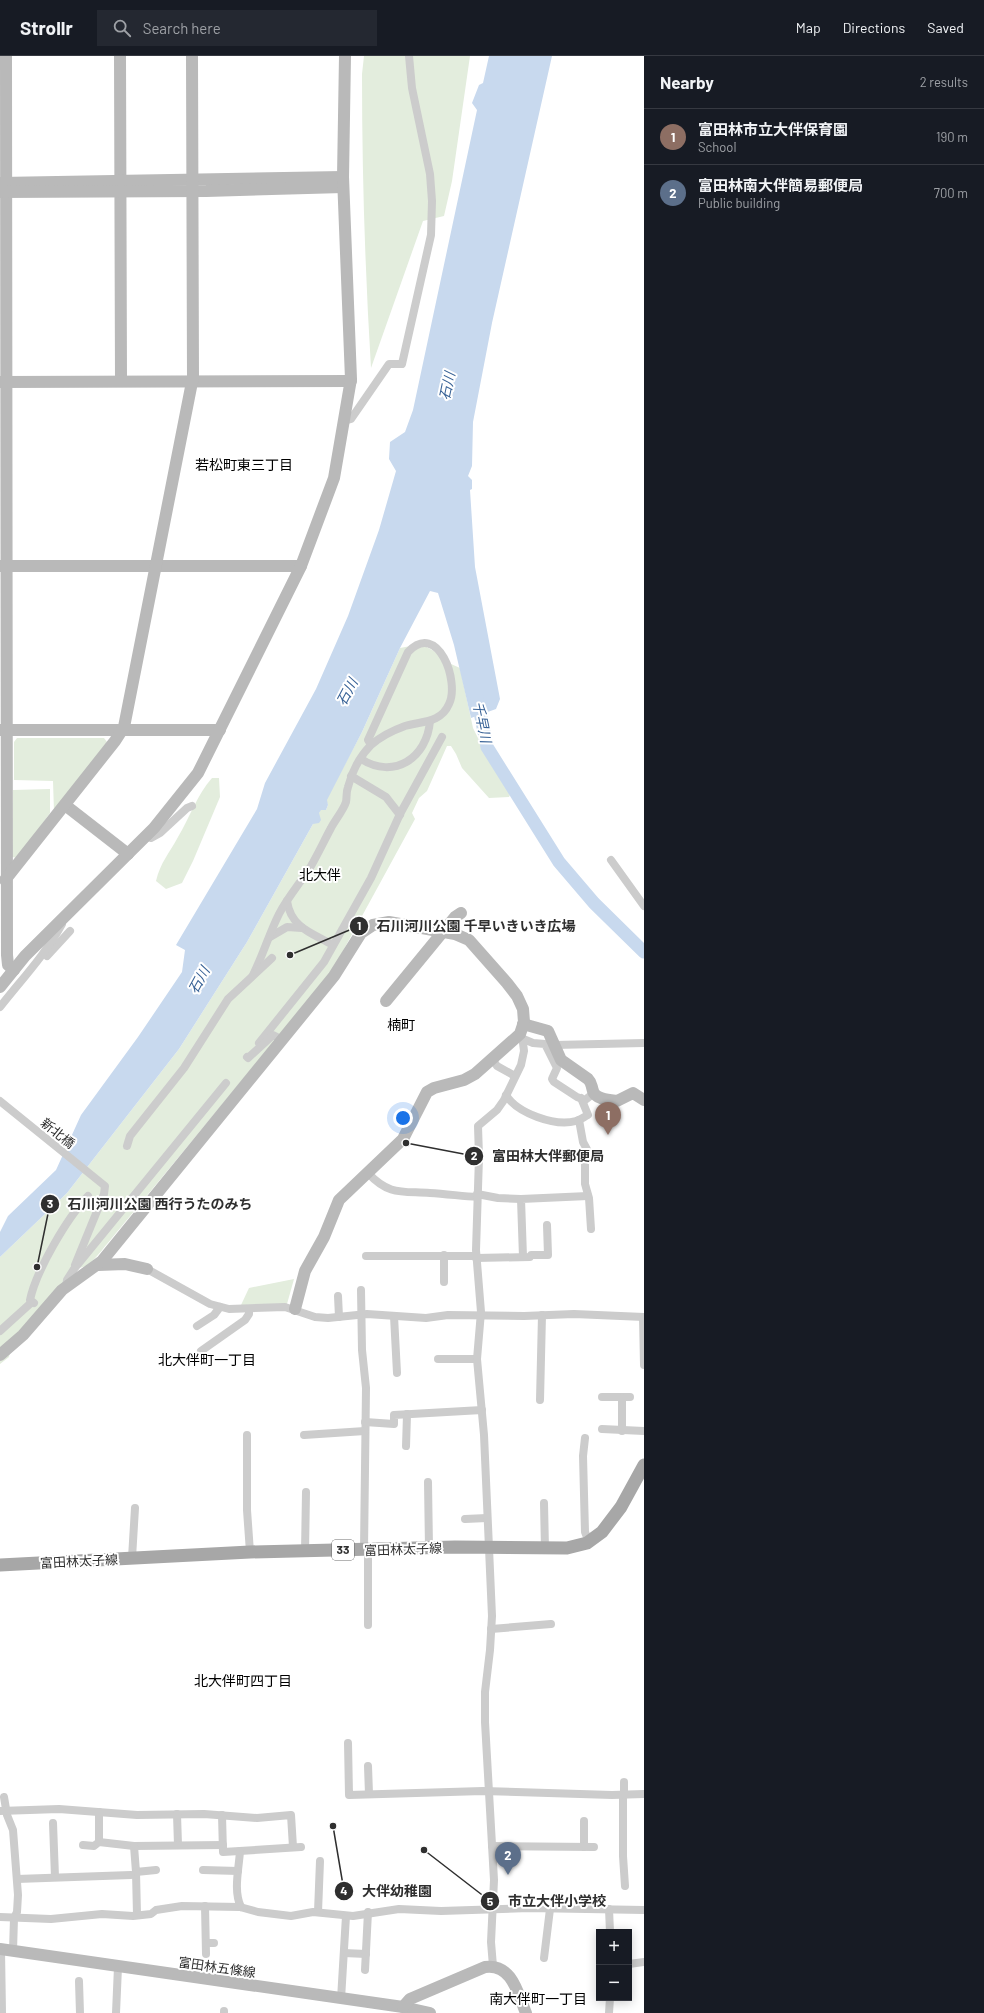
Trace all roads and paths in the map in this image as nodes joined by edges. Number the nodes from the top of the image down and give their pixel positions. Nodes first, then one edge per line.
1 (6, 56) edge
2 (120, 56) edge
3 (192, 56) edge
4 (345, 56) edge
5 (409, 56) edge
6 (343, 182) junction
7 (193, 185) junction
8 (120, 186) junction
9 (3, 188) edge
10 (192, 381) junction
11 (351, 381) junction
12 (3, 382) edge
13 (121, 382) junction
14 (344, 421) junction
15 (3, 566) edge
16 (156, 566) junction
17 (301, 566) junction
18 (430, 721) junction
19 (4, 730) edge
20 (122, 730) junction
21 (220, 730) junction
22 (442, 737) dead end
23 (371, 745) junction
24 (361, 759) junction
25 (351, 776) junction
26 (65, 805) junction
27 (192, 806) dead end
28 (400, 815) junction
29 (146, 836) junction
30 (128, 854) junction
31 (611, 860) dead end
32 (4, 880) edge
33 (287, 901) junction
34 (644, 906) edge
35 (461, 913) dead end
36 (60, 921) junction
37 (302, 928) junction
38 (70, 931) dead end
39 (443, 932) junction
40 (270, 937) junction
41 (333, 945) junction
42 (272, 958) dead end
43 (40, 959) junction
44 (14, 970) junction
45 (253, 975) junction
46 (0, 988) edge
47 (386, 1001) dead end
48 (0, 1007) edge
49 (523, 1024) junction
50 (277, 1037) dead end
51 (522, 1038) junction
52 (260, 1043) dead end
53 (644, 1043) edge
54 (554, 1045) junction
55 (246, 1057) dead end
56 (492, 1059) junction
57 (515, 1076) junction
58 (226, 1083) dead end
59 (594, 1093) junction
60 (506, 1095) junction
61 (581, 1098) junction
62 (644, 1100) edge
63 (0, 1101) edge
64 (578, 1120) junction
65 (128, 1146) dead end
66 (586, 1149) junction
67 (591, 1157) dead end
68 (368, 1173) junction
69 (477, 1195) junction
70 (88, 1196) dead end
71 (588, 1196) junction
72 (521, 1199) junction
73 (547, 1225) dead end
74 (591, 1229) dead end
75 (444, 1255) junction
76 (366, 1256) dead end
77 (476, 1257) junction
78 (523, 1257) junction
79 (98, 1265) junction
80 (74, 1269) junction
81 (147, 1269) joint
82 (444, 1282) dead end
83 (66, 1287) junction
84 (361, 1290) dead end
85 (338, 1296) dead end
86 (220, 1307) junction
87 (249, 1310) junction
88 (295, 1310) junction
89 (362, 1314) junction
90 (481, 1314) junction
91 (542, 1315) junction
92 (394, 1316) junction
93 (339, 1317) junction
94 (644, 1317) edge
95 (197, 1326) dead end
96 (0, 1331) edge
97 (201, 1351) dead end
98 (0, 1355) edge
99 (644, 1356) edge
100 (477, 1358) junction
101 (438, 1359) dead end
102 (644, 1365) edge
103 (397, 1373) dead end
104 (602, 1397) dead end
105 (540, 1400) dead end
106 (482, 1410) junction
107 (407, 1414) junction
108 (365, 1422) junction
109 (602, 1429) dead end
110 (365, 1431) junction
111 (622, 1431) junction
112 (644, 1431) edge
113 (247, 1435) dead end
114 (304, 1435) dead end
115 (585, 1438) dead end
116 (406, 1446) dead end
117 (644, 1465) edge
118 (428, 1482) dead end
119 (306, 1492) dead end
120 (544, 1503) dead end
121 (135, 1508) dead end
122 (487, 1518) junction
123 (465, 1519) dead end
124 (589, 1542) junction
125 (429, 1548) junction
126 (489, 1548) junction
127 (545, 1549) junction
128 (366, 1550) junction
129 (250, 1552) junction
130 (305, 1552) junction
131 (132, 1558) junction
132 (0, 1565) edge
133 (551, 1624) dead end
134 (368, 1625) dead end
135 (491, 1629) junction
136 (348, 1743) dead end
137 (368, 1766) dead end
138 (624, 1782) dead end
139 (489, 1791) junction
140 (369, 1794) junction
141 (644, 1794) edge
142 (624, 1796) junction
143 (4, 1797) dead end
144 (3, 1811) edge
145 (99, 1812) junction
146 (177, 1814) junction
147 (222, 1815) junction
148 (584, 1821) dead end
149 (53, 1823) dead end
150 (99, 1842) junction
151 (83, 1845) dead end
152 (178, 1845) junction
153 (223, 1845) junction
154 (134, 1846) junction
155 (492, 1846) junction
156 (584, 1847) junction
157 (594, 1847) dead end
158 (240, 1851) junction
159 (320, 1861) dead end
160 (156, 1870) dead end
161 (203, 1870) dead end
162 (238, 1871) junction
163 (134, 1874) junction
164 (55, 1877) junction
165 (17, 1879) junction
166 (625, 1886) dead end
167 (205, 1906) junction
168 (241, 1907) junction
169 (492, 1909) junction
170 (550, 1909) junction
171 (609, 1909) junction
172 (644, 1910) edge
173 (318, 1912) junction
174 (368, 1912) junction
175 (138, 1915) junction
176 (346, 1916) junction
177 (0, 1917) edge
178 (14, 1918) junction
179 (610, 1929) edge
180 (5, 1950) edge
181 (344, 1953) junction
182 (206, 1954) dead end
183 (366, 1954) junction
184 (544, 1958) dead end
185 (644, 1962) edge
186 (632, 1964) edge
187 (493, 1966) junction
188 (118, 1967) junction
189 (365, 1970) dead end
190 (79, 1982) dead end
191 (341, 1999) junction
192 (610, 2001) edge
193 (399, 2010) edge
194 (424, 2012) edge
195 (2, 2013) edge
196 (80, 2013) edge
197 (116, 2013) edge
198 (526, 2013) edge
199 (609, 2013) edge

1 - 9 street
2 - 8 street
3 - 7 street
4 - 6 street
5 - 14 street
6 - 7 street
6 - 11 street
7 - 8 street
7 - 10 street
8 - 9 street
8 - 13 street
9 - 12 street
10 - 11 street
10 - 13 street
10 - 16 street
11 - 14 street
12 - 13 street
12 - 15 street
14 - 17 street
15 - 16 street
15 - 19 street
16 - 17 street
16 - 20 street
17 - 21 street
18 - 23 street
18 - 23 street
18 - 24 street
19 - 20 street
19 - 32 street
20 - 21 street
20 - 26 street
21 - 29 street
22 - 28 street
23 - 24 street
24 - 25 street
25 - 28 street
25 - 33 street
26 - 30 street
26 - 32 street
27 - 29 street
28 - 41 street
29 - 30 street
30 - 36 street
31 - 34 street
32 - 44 street
33 - 37 street
33 - 40 street
35 - 39 street
36 - 43 street
36 - 44 street
37 - 40 street
37 - 41 street
38 - 43 street
39 - 47 street
39 - 49 street
39 - 79 street
40 - 45 street
41 - 52 street
42 - 45 street
43 - 48 street
44 - 46 street
45 - 65 street
49 - 51 street
49 - 54 street
50 - 55 street
51 - 56 street
51 - 57 street
51 - 61 street
53 - 54 street
54 - 59 street
56 - 57 street
56 - 68 street
57 - 60 street
58 - 80 street
59 - 61 street
59 - 62 street
60 - 64 street
60 - 69 street
61 - 64 street
63 - 80 street, 新北橋
64 - 66 street
66 - 67 street
66 - 71 street
68 - 69 street
68 - 88 street
69 - 72 street
69 - 77 street
70 - 96 street
71 - 72 street
71 - 74 street
72 - 78 street
73 - 78 street
75 - 76 street
75 - 77 street
75 - 82 street
77 - 78 street
77 - 90 street
79 - 81 street
79 - 83 street
80 - 83 street
81 - 86 street
83 - 98 street
84 - 89 street
85 - 93 street
86 - 87 street
86 - 95 street
87 - 88 street
87 - 97 street
88 - 93 street
89 - 92 street
89 - 93 street
89 - 108 street
90 - 91 street
90 - 92 street
90 - 100 street
91 - 94 street
91 - 105 street
92 - 103 street
94 - 99 street
99 - 102 street
100 - 101 street
100 - 106 street
104 - 111 street
106 - 107 street
106 - 122 street
107 - 108 street
107 - 116 street
108 - 110 street
109 - 111 street
110 - 114 street
110 - 128 street
111 - 112 street
113 - 129 street
115 - 124 street
117 - 124 main road, 富田林太子線 / 33
118 - 125 street
119 - 130 street
120 - 127 street
121 - 131 street
122 - 123 street
122 - 126 street
124 - 127 main road, 富田林太子線 / 33
125 - 126 main road, 富田林太子線 / 33
125 - 128 main road, 富田林太子線 / 33
126 - 127 main road, 富田林太子線 / 33
126 - 135 street
128 - 130 main road, 富田林太子線 / 33
128 - 134 street
129 - 130 main road, 富田林太子線 / 33
129 - 131 main road, 富田林太子線 / 33
131 - 132 main road, 富田林太子線 / 33
133 - 135 street
135 - 139 street
136 - 140 street
137 - 140 street
138 - 142 street
139 - 140 street
139 - 142 street
139 - 155 street
141 - 142 street
142 - 166 street
143 - 144 street
144 - 145 street
144 - 165 street
145 - 146 street
145 - 150 street
146 - 147 street
146 - 152 street
147 - 153 street
147 - 158 street
148 - 156 street
149 - 164 street
150 - 151 street
150 - 154 street
152 - 153 street
152 - 154 street
153 - 158 street
154 - 163 street
155 - 156 street
155 - 169 street
156 - 157 street
158 - 162 street
159 - 173 street
160 - 163 street
161 - 162 street
162 - 168 street
163 - 164 street
163 - 175 street
164 - 165 street
165 - 178 street
167 - 168 street
167 - 175 street
167 - 182 street
168 - 173 street
169 - 170 street
169 - 174 street
169 - 187 street
170 - 171 street
170 - 184 street
171 - 172 street
171 - 179 street
173 - 176 street
174 - 176 street
174 - 183 street
175 - 178 street
176 - 181 street
177 - 178 street
178 - 180 street
180 - 188 street, 富田林五條線
180 - 195 street
181 - 183 street
181 - 191 street
183 - 189 street
185 - 186 street
187 - 193 street
187 - 198 street
188 - 191 street, 富田林五條線
188 - 197 street
190 - 196 street
191 - 193 street, 富田林五條線
192 - 199 street
193 - 194 street, 富田林五條線

